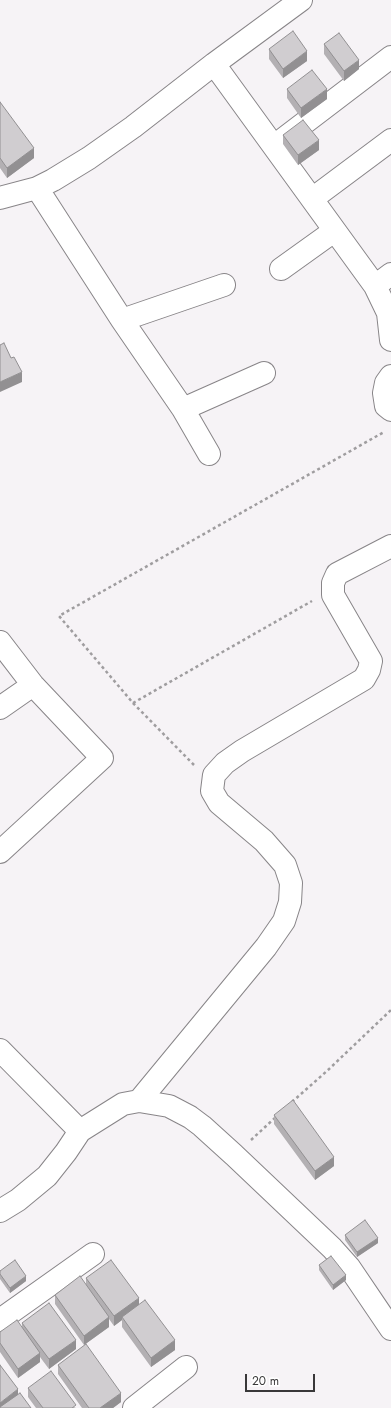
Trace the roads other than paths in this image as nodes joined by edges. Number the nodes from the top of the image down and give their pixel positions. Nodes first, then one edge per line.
1 (301, 0) edge
2 (391, 57) edge
3 (214, 64) junction
4 (391, 140) edge
5 (274, 147) junction
6 (37, 188) junction
7 (0, 198) edge
8 (312, 199) junction
9 (334, 231) junction
10 (281, 270) dead end
11 (383, 280) edge
12 (224, 285) dead end
13 (122, 320) junction
14 (391, 340) edge
15 (264, 374) dead end
16 (391, 376) edge
17 (183, 409) junction
18 (391, 410) edge
19 (209, 454) dead end
20 (391, 546) edge
21 (0, 642) edge
22 (33, 685) junction
23 (0, 708) edge
24 (0, 852) edge
25 (0, 1050) edge
26 (139, 1100) junction
27 (80, 1131) junction
28 (0, 1211) edge
29 (93, 1254) dead end
30 (0, 1320) edge
31 (391, 1329) edge
32 (186, 1367) dead end
33 (134, 1408) edge

1 - 3 street
2 - 5 street
3 - 5 street
3 - 6 street
4 - 8 street
5 - 8 street
6 - 7 street
6 - 13 street
8 - 9 street
9 - 10 street
9 - 11 street
11 - 14 street
12 - 13 street
13 - 17 street
15 - 17 street
16 - 18 street
17 - 19 street
20 - 26 street
21 - 22 street
22 - 23 street
22 - 24 street
25 - 27 street
26 - 27 street
26 - 31 street
27 - 28 street
29 - 30 street
32 - 33 street

